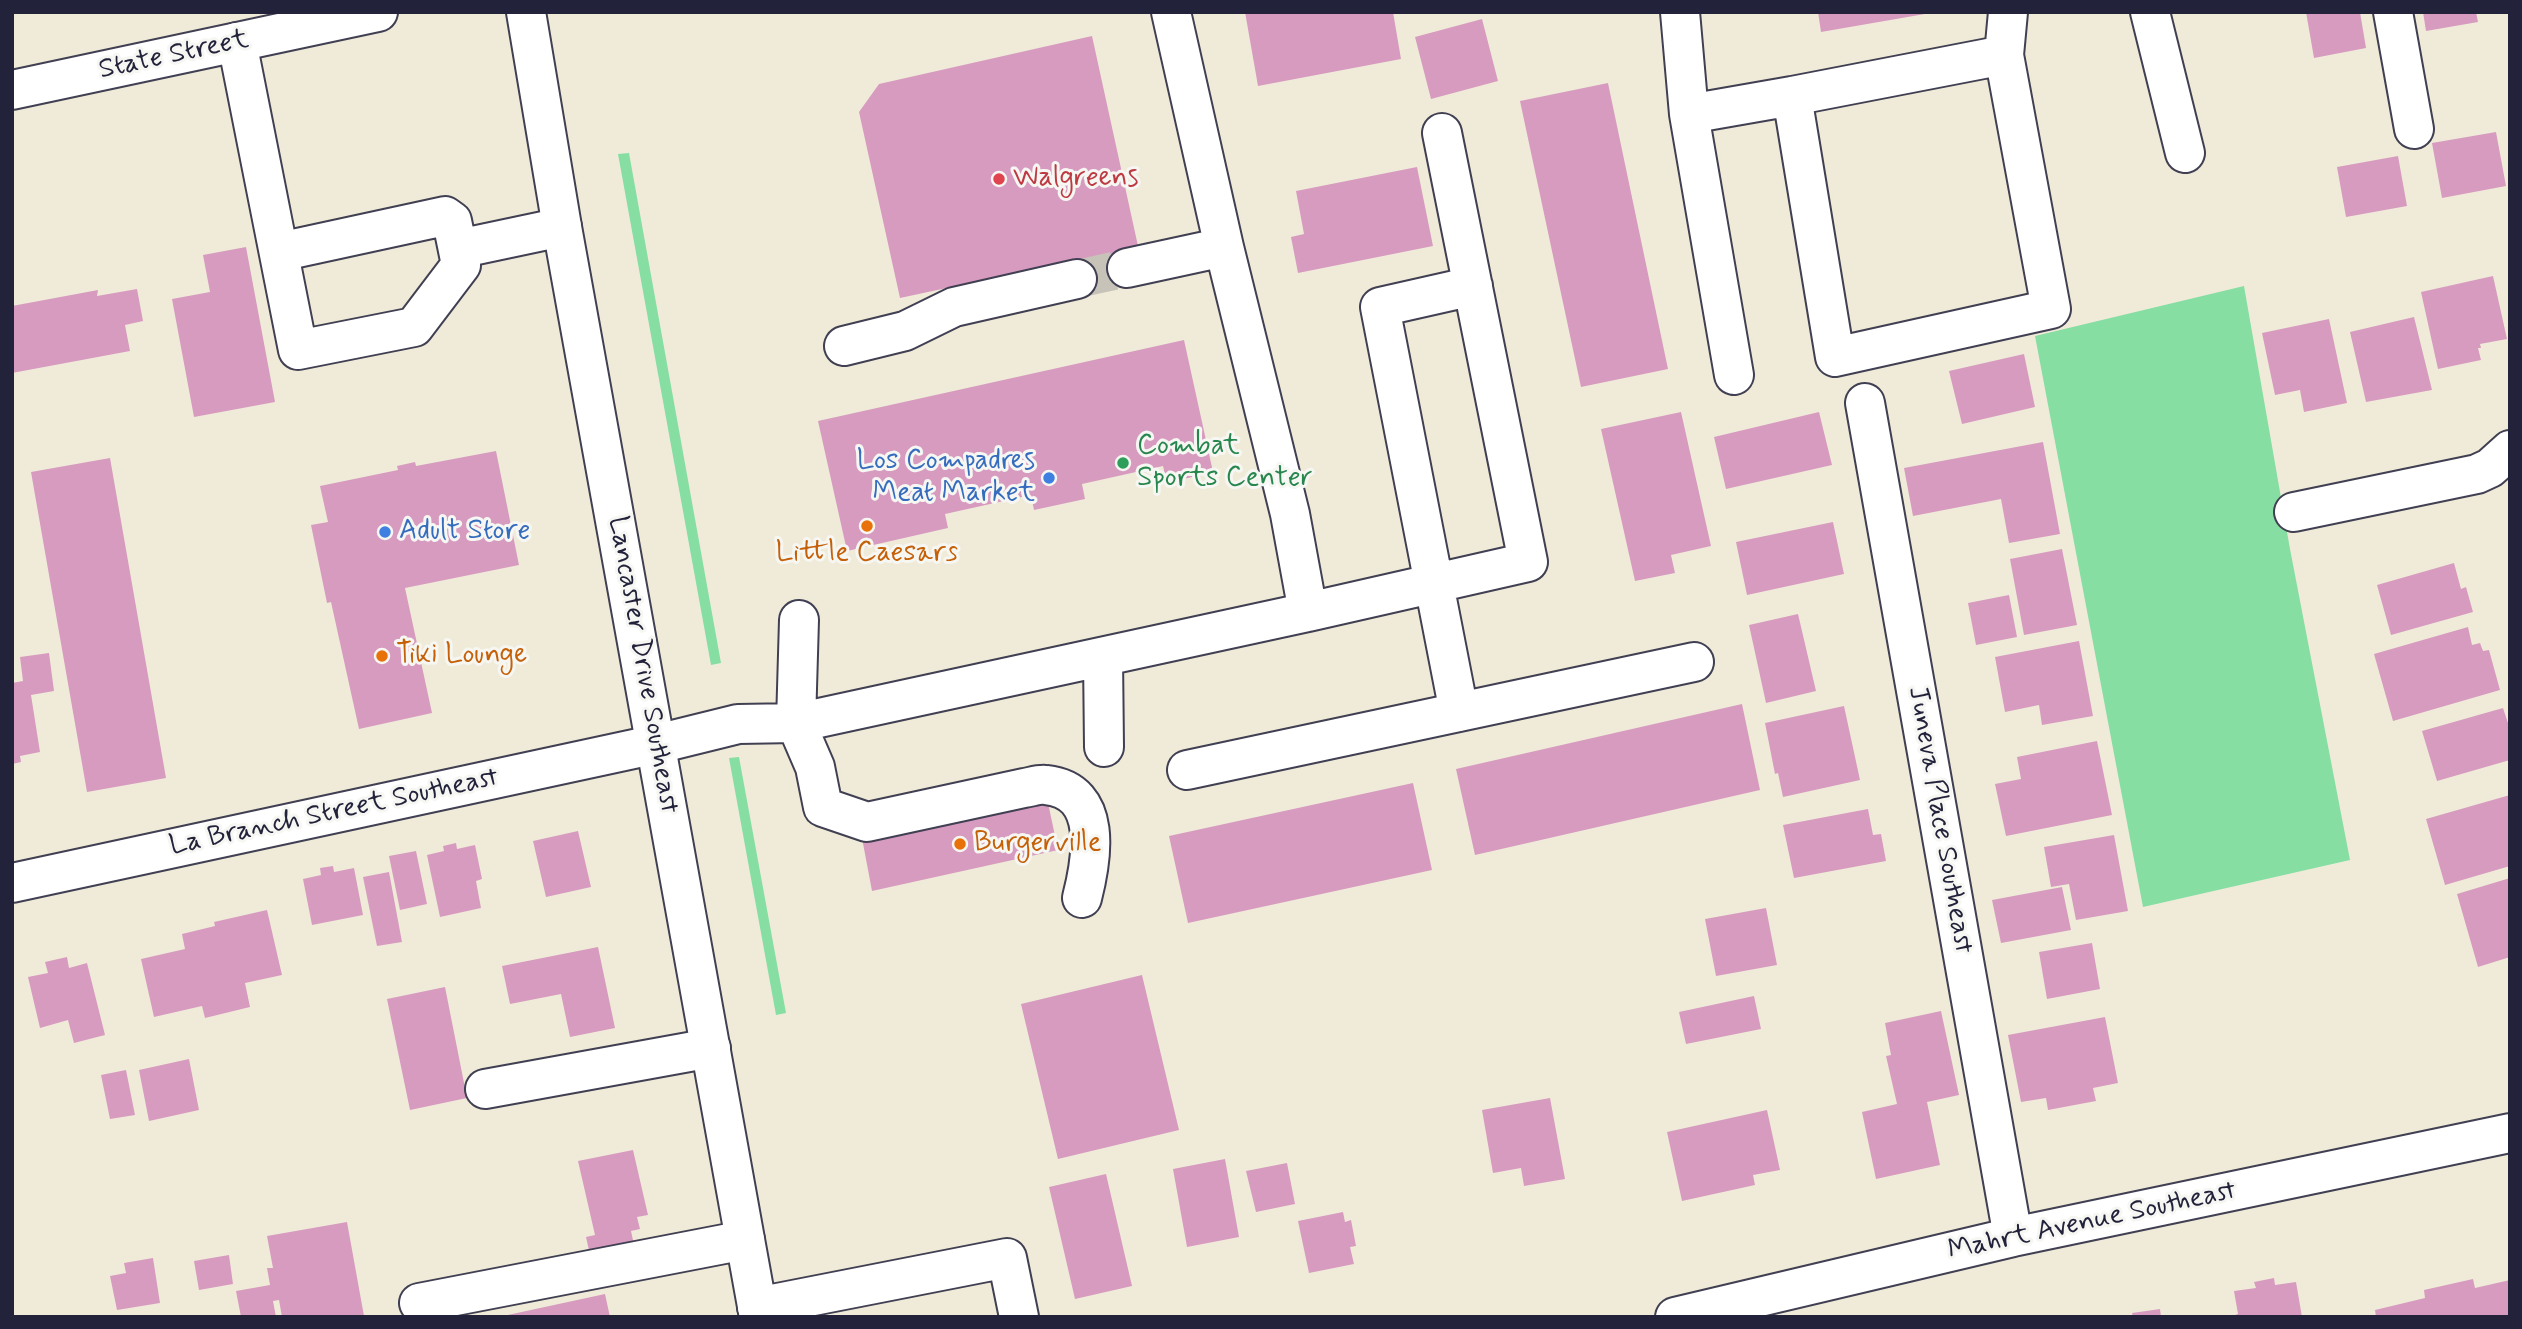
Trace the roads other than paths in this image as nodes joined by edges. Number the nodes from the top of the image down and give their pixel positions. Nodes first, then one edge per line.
1 (377, 12) edge
2 (526, 12) edge
3 (1171, 12) edge
4 (1680, 12) edge
5 (2008, 12) edge
6 (2150, 12) edge
7 (2393, 12) edge
8 (237, 42) junction
9 (2004, 55) junction
10 (12, 90) edge
11 (1792, 96) junction
12 (1689, 114) junction
13 (2414, 129) dead end
14 (1442, 132) dead end
15 (2185, 153) dead end
16 (562, 227) junction
17 (1224, 247) junction
18 (458, 249) junction
19 (279, 252) junction
20 (1127, 268) tunnel mouth
21 (1077, 279) tunnel mouth
22 (1473, 286) junction
23 (844, 345) dead end
24 (1734, 375) dead end
25 (1865, 403) dead end
26 (2510, 450) edge
27 (2294, 512) dead end
28 (1434, 583) junction
29 (1308, 612) junction
30 (799, 620) dead end
31 (1104, 657) junction
32 (1694, 662) dead end
33 (1460, 712) junction
34 (796, 723) junction
35 (657, 744) junction
36 (1104, 747) dead end
37 (1187, 770) dead end
38 (12, 883) edge
39 (1082, 898) dead end
40 (711, 1048) junction
41 (485, 1089) dead end
42 (2510, 1133) edge
43 (2012, 1237) junction
44 (745, 1240) junction
45 (419, 1303) dead end
46 (758, 1312) edge
47 (1019, 1317) edge
48 (1677, 1317) edge

1 - 8 street, State Street
2 - 16 street, Lancaster Drive Southeast
3 - 17 street
4 - 12 street
5 - 9 street
6 - 15 street
7 - 13 street
8 - 10 street, State Street
8 - 19 street
9 - 11 street
9 - 11 street
11 - 12 street
12 - 24 street
14 - 22 street
16 - 18 street
16 - 35 street, Lancaster Drive Southeast
17 - 20 street
17 - 29 street
18 - 19 street
18 - 19 street
21 - 23 street
22 - 28 street
22 - 28 street, La Branch Street Southeast
25 - 43 street, Juneva Place Southeast
26 - 27 street
28 - 29 street, La Branch Street Southeast
28 - 33 street
29 - 31 street, La Branch Street Southeast
30 - 34 street
31 - 34 street, La Branch Street Southeast
31 - 36 street
32 - 33 street
33 - 37 street
34 - 35 street, La Branch Street Southeast
34 - 39 street
35 - 38 street, La Branch Street Southeast
35 - 40 street, Lancaster Drive Southeast
40 - 41 street
40 - 44 street, Lancaster Drive Southeast
42 - 43 street, Mahrt Avenue Southeast
43 - 48 street, Mahrt Avenue Southeast
44 - 45 street
44 - 46 street, Lancaster Drive Southeast
46 - 47 street

